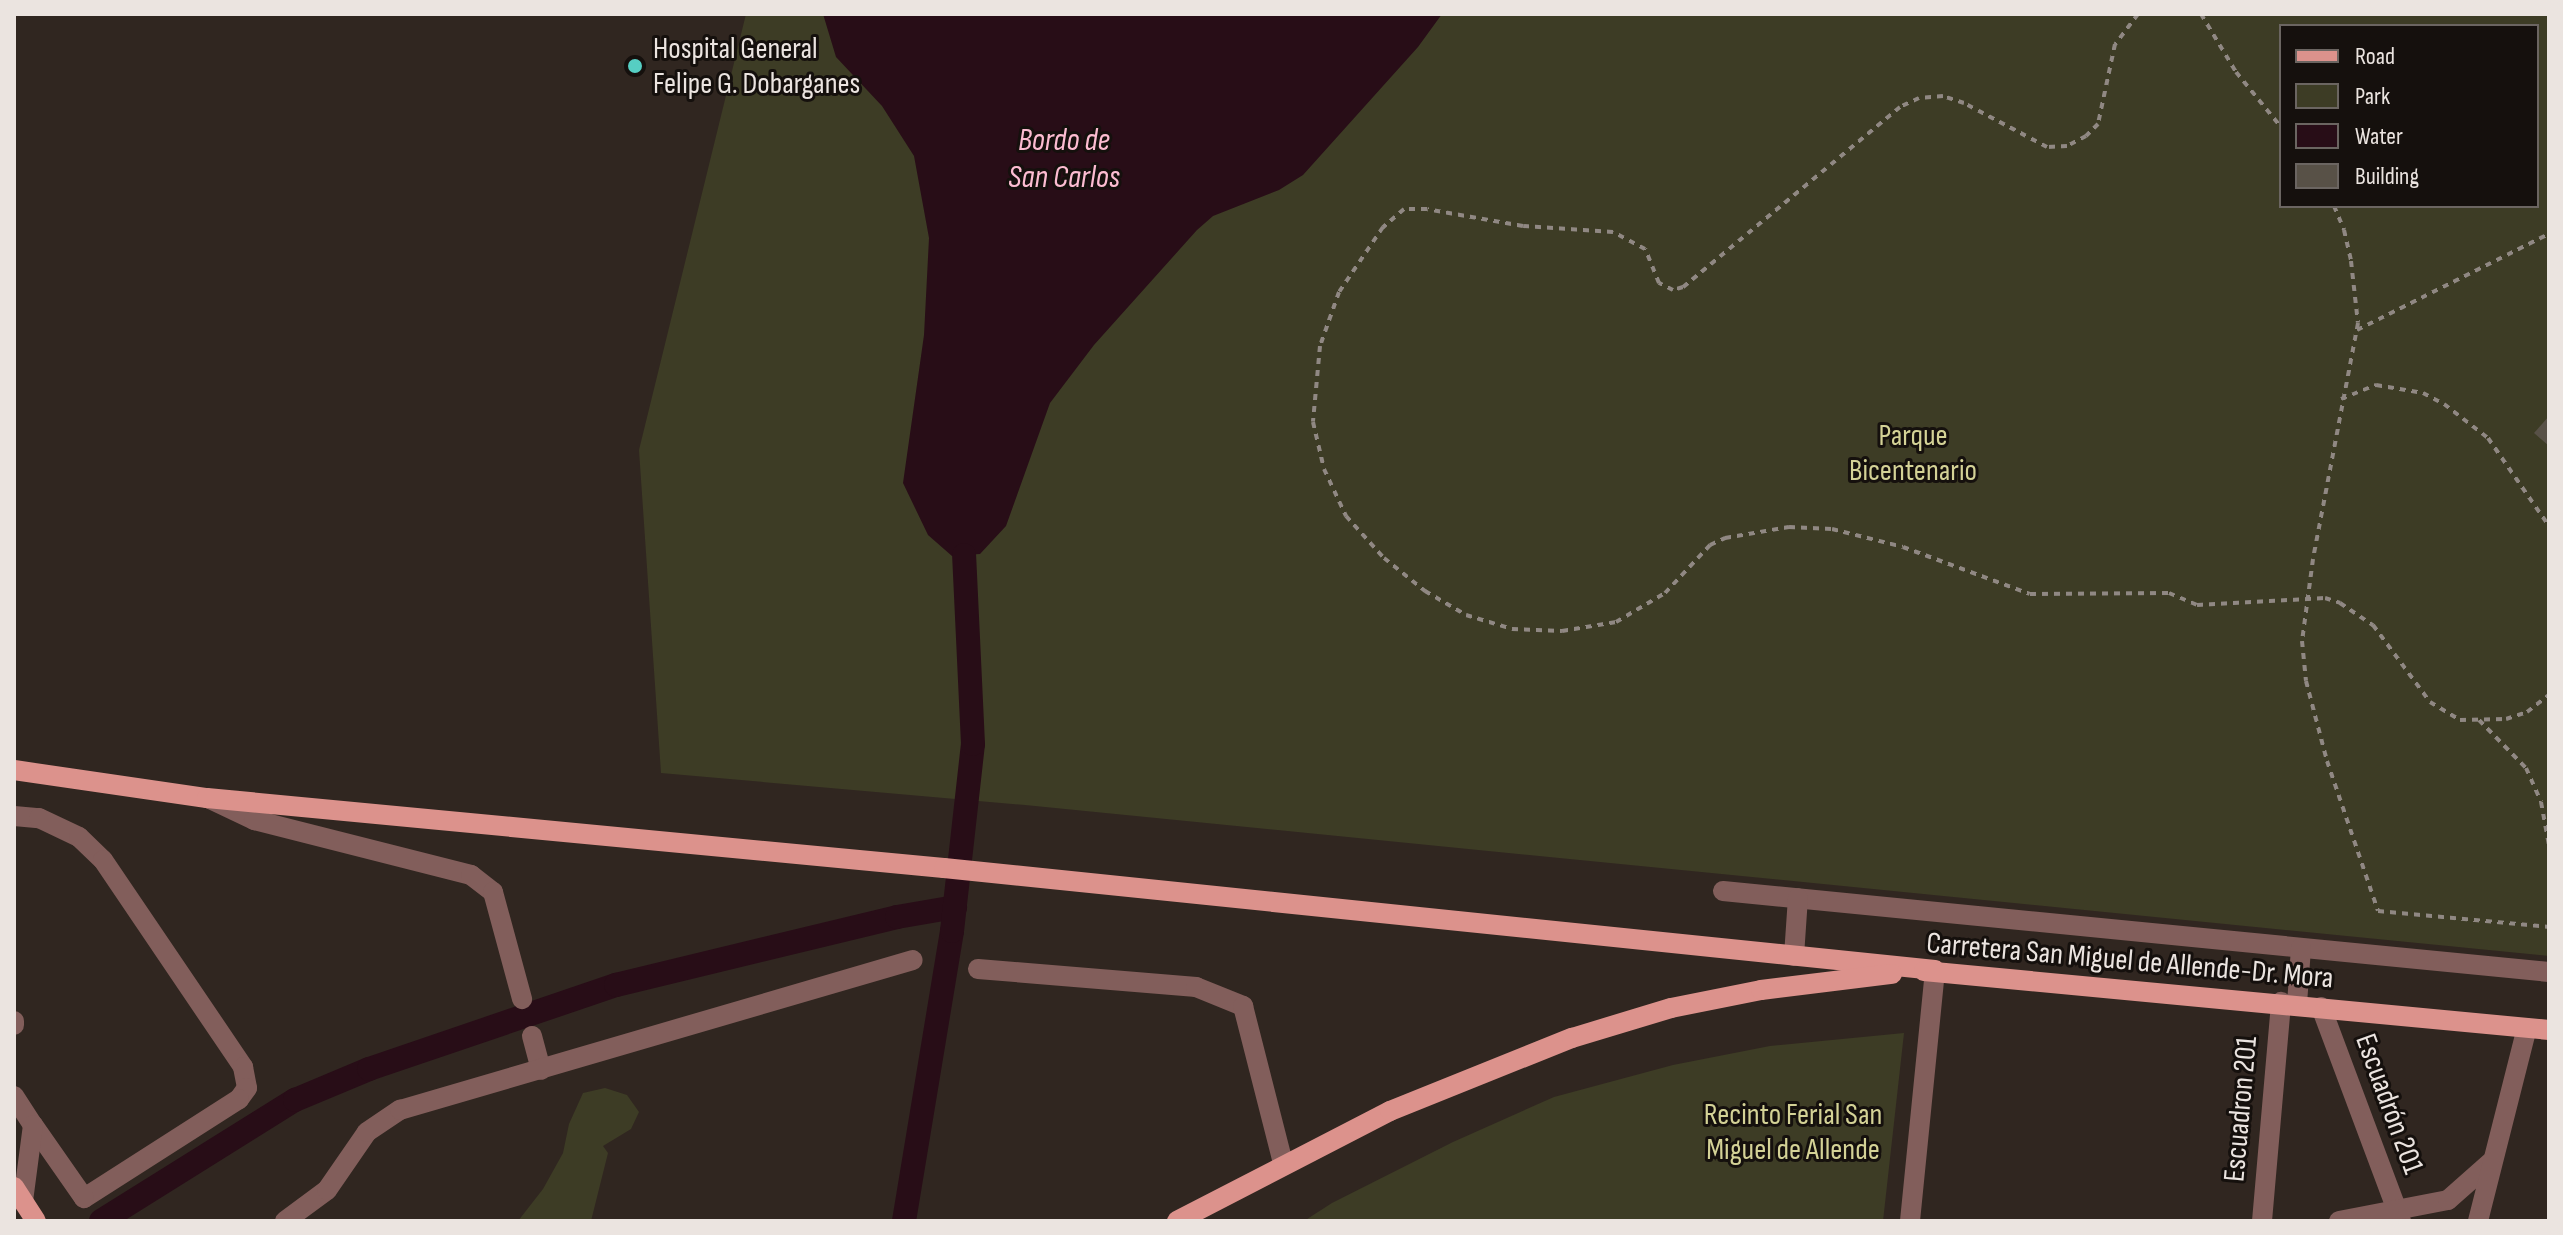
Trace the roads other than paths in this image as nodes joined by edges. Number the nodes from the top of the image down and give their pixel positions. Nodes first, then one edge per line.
1 (14, 770) edge
2 (207, 798) junction
3 (14, 816) edge
4 (1723, 891) dead end
5 (1798, 898) junction
6 (2301, 948) junction
7 (1794, 956) junction
8 (913, 960) dead end
9 (978, 969) dead end
10 (1935, 970) junction
11 (2549, 972) edge
12 (522, 999) dead end
13 (2289, 1003) junction
14 (2321, 1007) junction
15 (2527, 1028) junction
16 (2549, 1030) edge
17 (532, 1036) dead end
18 (541, 1070) junction
19 (14, 1096) edge
20 (33, 1125) junction
21 (2491, 1162) junction
22 (1283, 1163) junction
23 (19, 1194) edge
24 (2398, 1214) edge
25 (36, 1221) edge
26 (285, 1221) edge
27 (1177, 1221) edge
28 (1910, 1221) edge
29 (2262, 1221) edge
30 (2339, 1221) edge
31 (2478, 1221) edge

1 - 2 main road
2 - 7 main road
2 - 12 street
3 - 20 street
4 - 5 street
5 - 6 street
5 - 7 street
6 - 11 street
6 - 13 street, Escuadron 201
7 - 10 main road
8 - 18 street
9 - 22 street
10 - 13 main road, Carretera San Miguel de Allende-Dr. Mora
10 - 22 main road, Carretera San Miguel de Allende-Dr. Mora
10 - 28 street
13 - 14 main road, Carretera San Miguel de Allende-Dr. Mora
13 - 29 street, Escuadron 201
14 - 15 main road, Carretera San Miguel de Allende-Dr. Mora
14 - 24 street, Escuadrón 201
15 - 16 main road, Carretera San Miguel de Allende-Dr. Mora
15 - 21 street
17 - 18 street
18 - 26 street
19 - 20 street
20 - 23 street
21 - 24 street
21 - 31 street
22 - 27 main road, Carretera San Miguel de Allende-Dr. Mora
23 - 25 main road
24 - 30 street

